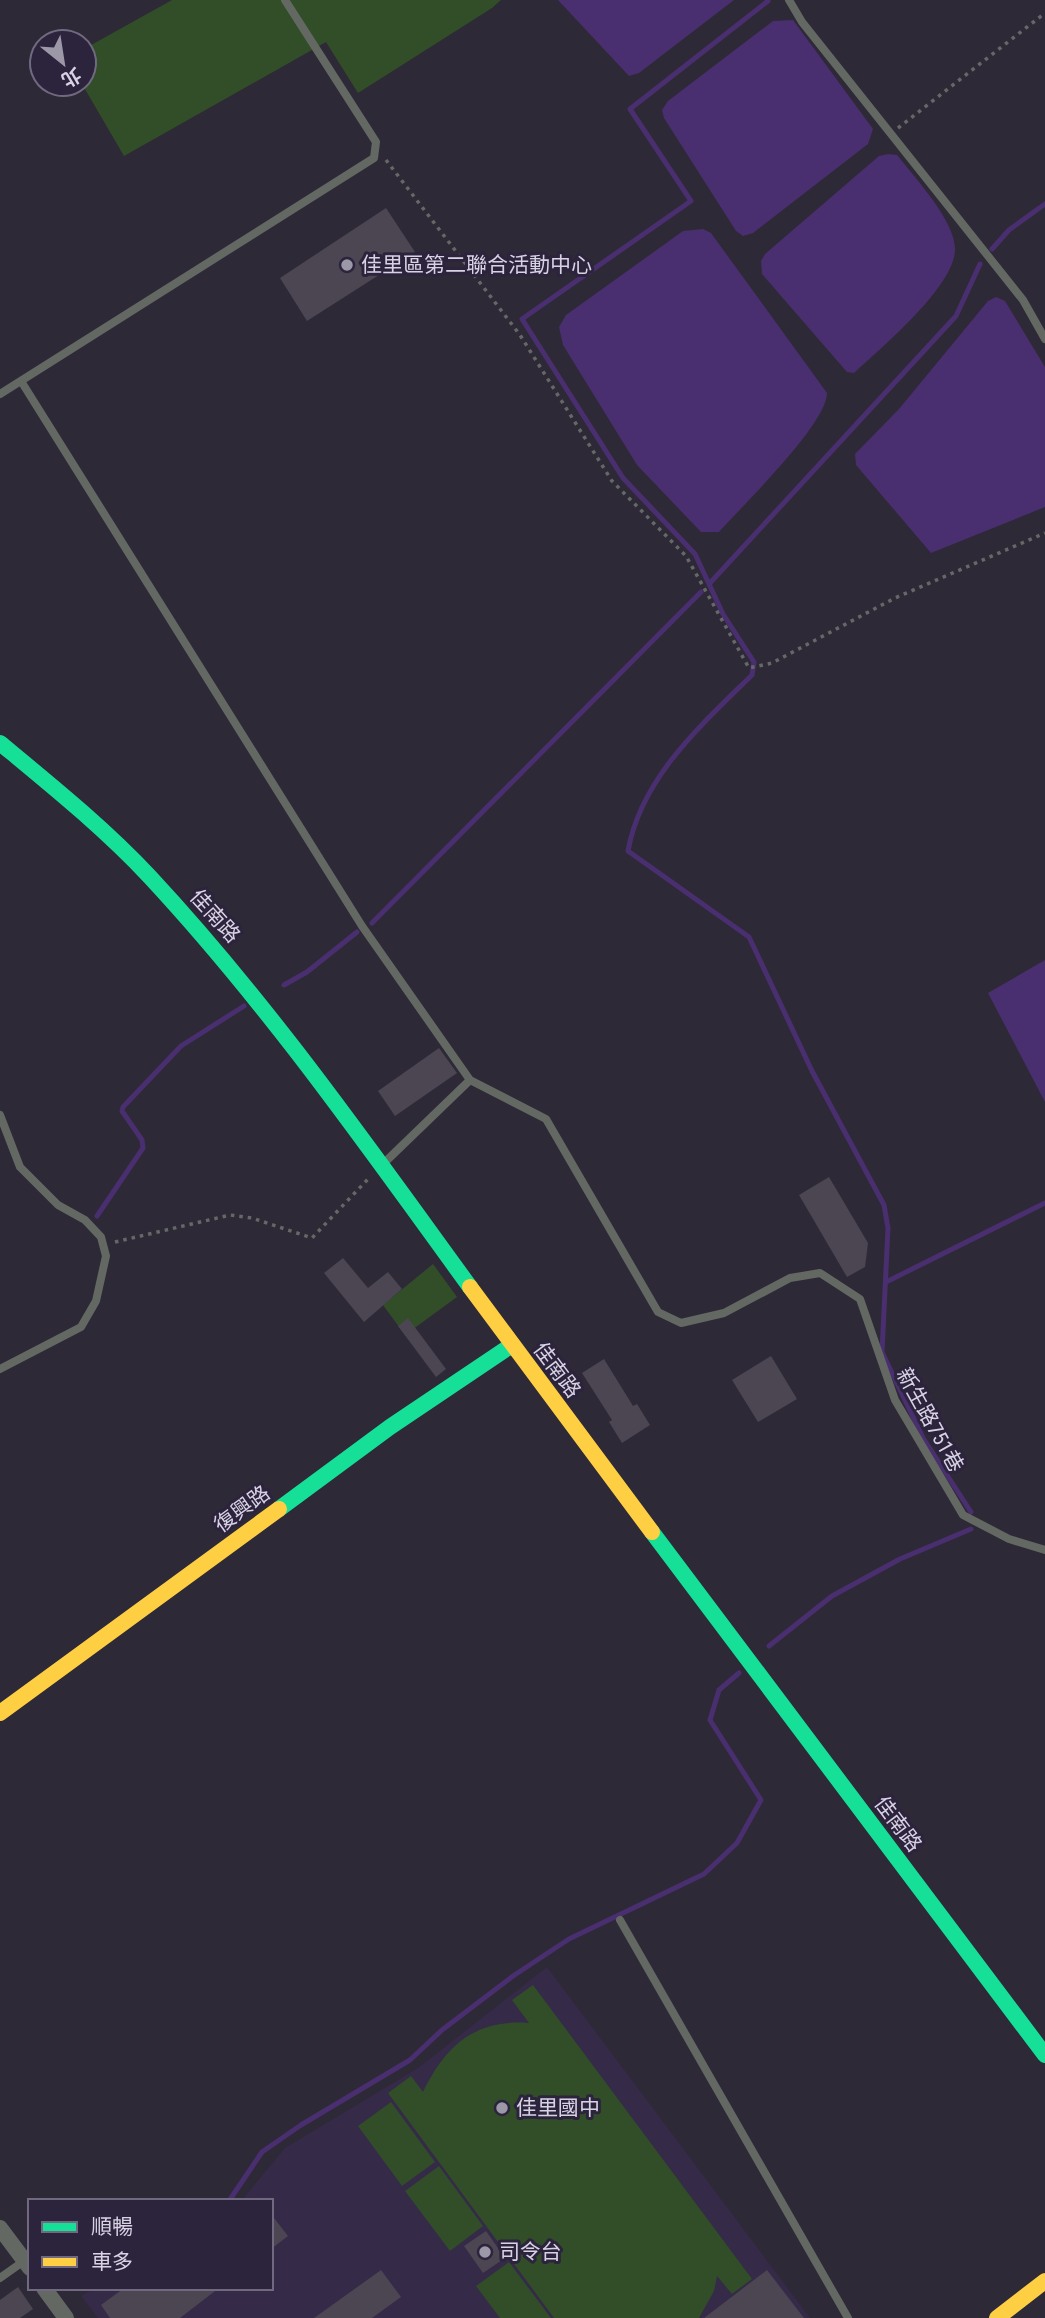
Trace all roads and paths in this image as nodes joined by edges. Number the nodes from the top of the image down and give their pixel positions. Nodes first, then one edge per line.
1 (285, 0) edge
2 (789, 0) edge
3 (1045, 13) edge
4 (891, 134) junction
5 (375, 150) junction
6 (1045, 339) edge
7 (20, 381) junction
8 (0, 394) edge
9 (1045, 533) edge
10 (0, 743) edge
11 (470, 1080) junction
12 (0, 1115) edge
13 (381, 1166) junction
14 (103, 1245) junction
15 (512, 1345) junction
16 (0, 1369) edge
17 (1045, 1550) edge
18 (0, 1713) edge
19 (620, 1920) dead end
20 (1045, 2055) edge
21 (0, 2228) edge
22 (27, 2265) edge
23 (0, 2278) edge
24 (1045, 2281) edge
25 (45, 2290) edge
26 (66, 2318) edge
27 (848, 2318) edge
28 (997, 2318) edge

1 - 5 lane
2 - 4 lane
3 - 4 path
4 - 6 lane
5 - 7 lane
5 - 9 path
7 - 8 lane
7 - 11 lane
10 - 13 street, 佳南路
11 - 13 lane
11 - 17 lane, 新生路751巷
12 - 14 lane
13 - 14 path
13 - 15 street, 佳南路
14 - 16 lane
15 - 18 street, 復興路
15 - 20 street, 佳南路
19 - 27 lane
21 - 22 street
22 - 23 lane
24 - 28 street
25 - 26 street

